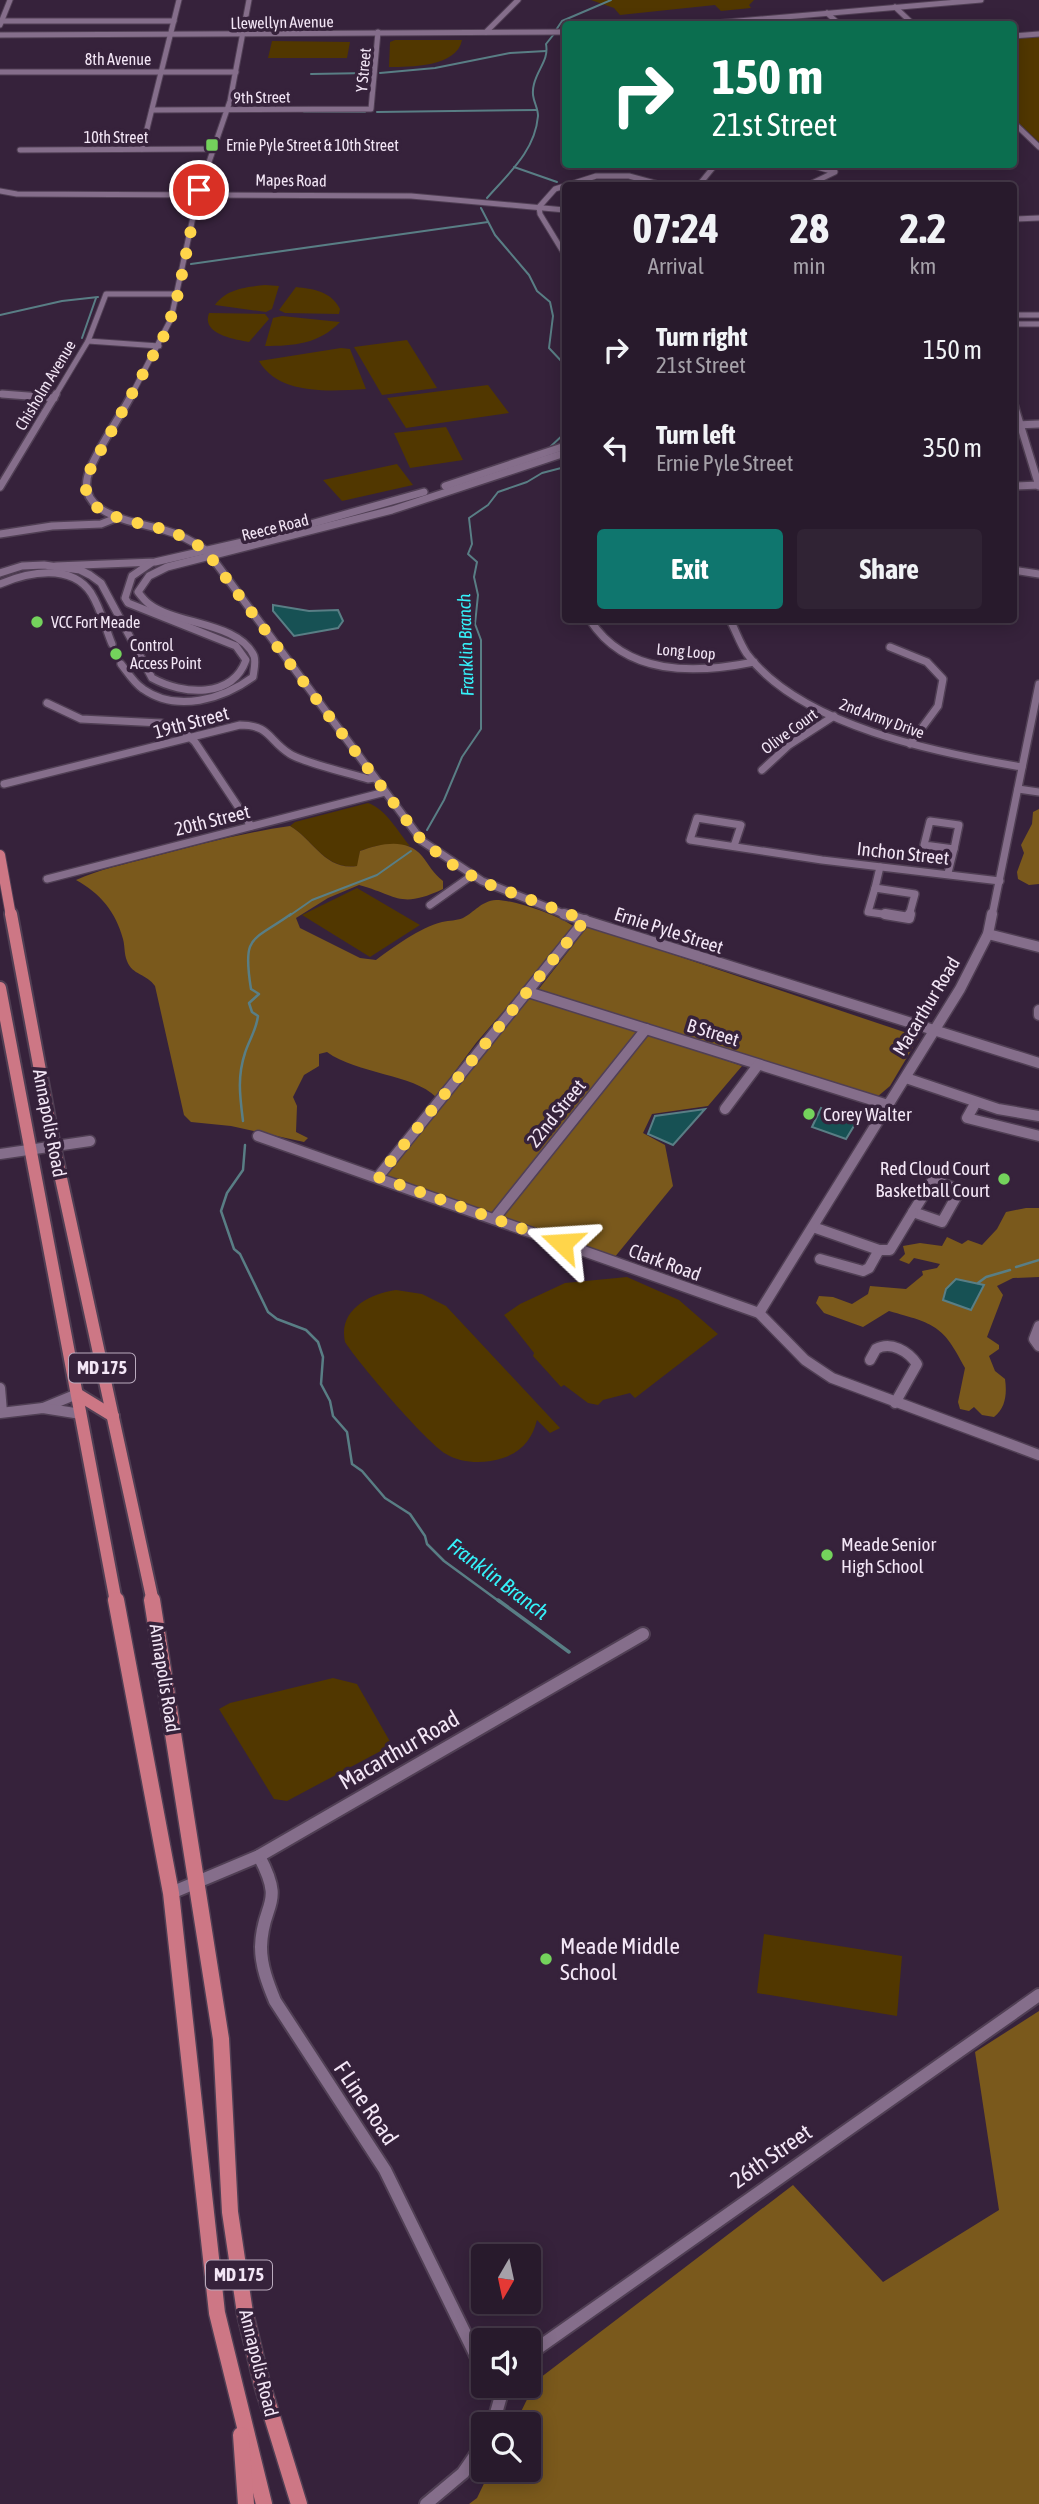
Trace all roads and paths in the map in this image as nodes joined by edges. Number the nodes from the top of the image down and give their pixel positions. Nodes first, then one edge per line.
1 (10, 0) edge
2 (179, 0) edge
3 (249, 0) edge
4 (518, 0) edge
5 (952, 0) edge
6 (981, 0) edge
7 (964, 1) edge
8 (895, 7) junction
9 (827, 13) junction
10 (174, 21) junction
11 (763, 21) edge
12 (836, 21) edge
13 (910, 21) edge
14 (1, 23) edge
15 (378, 32) junction
16 (486, 32) junction
17 (562, 32) edge
18 (1039, 34) edge
19 (0, 35) edge
20 (171, 35) junction
21 (242, 35) junction
22 (1017, 36) edge
23 (162, 71) junction
24 (0, 72) edge
25 (236, 72) junction
26 (371, 109) joint
27 (152, 110) junction
28 (227, 110) junction
29 (1017, 126) edge
30 (1039, 147) edge
31 (142, 149) junction
32 (212, 149) junction
33 (20, 150) dead end
34 (590, 168) dead end
35 (713, 168) edge
36 (820, 168) edge
37 (596, 176) junction
38 (576, 182) edge
39 (651, 182) edge
40 (701, 182) edge
41 (814, 182) edge
42 (562, 186) edge
43 (0, 193) edge
44 (198, 193) junction
45 (539, 208) junction
46 (562, 210) edge
47 (1039, 218) edge
48 (1017, 219) edge
49 (562, 250) edge
50 (178, 294) junction
51 (1017, 315) edge
52 (1039, 316) edge
53 (1017, 324) edge
54 (1039, 324) edge
55 (88, 341) junction
56 (159, 346) junction
57 (0, 394) edge
58 (54, 398) junction
59 (1017, 422) edge
60 (1039, 424) edge
61 (1017, 427) edge
62 (562, 447) edge
63 (562, 454) edge
64 (1039, 485) edge
65 (1017, 486) edge
66 (0, 487) edge
67 (116, 518) junction
68 (0, 534) edge
69 (209, 554) junction
70 (155, 562) junction
71 (56, 566) junction
72 (1017, 571) edge
73 (0, 573) edge
74 (1039, 574) edge
75 (0, 584) edge
76 (592, 623) edge
77 (731, 623) edge
78 (112, 644) tunnel mouth
79 (890, 647) dead end
80 (754, 662) junction
81 (121, 664) tunnel mouth
82 (1039, 684) edge
83 (47, 703) dead end
84 (834, 716) junction
85 (191, 737) junction
86 (910, 744) junction
87 (1022, 767) junction
88 (762, 770) dead end
89 (374, 778) junction
90 (4, 784) dead end
91 (1018, 789) junction
92 (385, 792) junction
93 (1039, 792) edge
94 (251, 827) junction
95 (734, 846) junction
96 (954, 849) junction
97 (0, 855) edge
98 (880, 867) junction
99 (948, 873) junction
100 (471, 876) junction
101 (47, 879) dead end
102 (1000, 881) junction
103 (875, 888) junction
104 (430, 905) dead end
105 (0, 913) edge
106 (585, 920) junction
107 (13, 924) junction
108 (988, 934) junction
109 (1039, 947) edge
110 (0, 988) edge
111 (528, 992) junction
112 (1039, 1010) edge
113 (1039, 1015) edge
114 (646, 1029) junction
115 (935, 1030) junction
116 (1039, 1063) edge
117 (758, 1065) junction
118 (906, 1078) junction
119 (975, 1102) junction
120 (888, 1105) junction
121 (725, 1109) dead end
122 (1039, 1116) edge
123 (258, 1136) dead end
124 (1039, 1136) edge
125 (90, 1140) dead end
126 (54, 1146) junction
127 (31, 1150) junction
128 (0, 1154) edge
129 (378, 1177) junction
130 (914, 1212) junction
131 (494, 1219) junction
132 (813, 1227) junction
133 (879, 1250) junction
134 (820, 1259) dead end
135 (759, 1313) junction
136 (1039, 1326) edge
137 (1039, 1346) edge
138 (870, 1360) dead end
139 (0, 1388) edge
140 (77, 1394) junction
141 (895, 1403) junction
142 (43, 1408) junction
143 (1, 1413) edge
144 (81, 1414) junction
145 (113, 1416) junction
146 (1039, 1455) edge
147 (643, 1634) dead end
148 (258, 1856) junction
149 (198, 1881) junction
150 (171, 1893) junction
151 (1039, 1995) edge
152 (471, 2346) edge
153 (541, 2346) edge
154 (238, 2399) junction
155 (471, 2461) edge
156 (246, 2504) edge
157 (264, 2504) edge
158 (299, 2504) edge
159 (426, 2504) edge

1 - 14 street
2 - 10 street
3 - 21 street
4 - 16 street
5 - 8 street
6 - 7 street
7 - 8 street
8 - 9 street
8 - 13 street
9 - 11 street
9 - 12 street
10 - 14 street
10 - 20 street
15 - 16 street, Llewellyn Avenue
15 - 21 street, Llewellyn Avenue
15 - 26 street, Y Street
16 - 17 street, Llewellyn Avenue
18 - 22 street
19 - 20 street, Llewellyn Avenue
20 - 21 street, Llewellyn Avenue
20 - 23 street
21 - 25 street
23 - 24 street, 8th Avenue
23 - 25 street, 8th Avenue
23 - 27 street
25 - 28 street
26 - 28 street, 9th Street
27 - 28 street, 9th Street
27 - 31 street
28 - 32 street
29 - 30 street
31 - 32 street, 10th Street
31 - 33 street, 10th Street
32 - 44 street
34 - 37 street
35 - 40 street
36 - 41 street
37 - 38 street
37 - 39 street
42 - 45 street
43 - 44 street, Mapes Road
43 - 44 street, Mapes Road
44 - 45 street, Mapes Road
44 - 45 street, Mapes Road
44 - 50 street
45 - 46 street, Mapes Road
45 - 49 street
47 - 48 street
50 - 55 street, Chisholm Avenue
50 - 56 street
51 - 52 street
53 - 54 street
55 - 56 street
55 - 58 street, Chisholm Avenue
56 - 67 street
57 - 58 street
58 - 66 street, Chisholm Avenue
59 - 60 street
61 - 64 street
62 - 69 street, Reece Road
63 - 69 street, Reece Road
64 - 65 street
67 - 68 street
67 - 69 street
69 - 70 street, Reece Road
69 - 81 street, Reece Road
69 - 89 street, Ernie Pyle Street
70 - 71 street, Reece Road
70 - 71 street, Reece Road
71 - 73 street, Reece Road
72 - 74 street
75 - 78 street
76 - 80 street, Long Loop
77 - 80 street, 2nd Army Drive
79 - 86 street
80 - 84 street, 2nd Army Drive
82 - 87 street, Macarthur Road
83 - 85 street
84 - 86 street, 2nd Army Drive
84 - 88 street, Olive Court
85 - 89 street, 19th Street
85 - 90 street, 19th Street
85 - 94 street
86 - 87 street, 2nd Army Drive
87 - 91 street, Macarthur Road
89 - 92 street, Ernie Pyle Street
91 - 93 street
91 - 102 street, Macarthur Road
92 - 94 street, 20th Street
92 - 100 street, Ernie Pyle Street
94 - 101 street, 20th Street
95 - 95 street, Inchon Street
95 - 98 street, Inchon Street
96 - 96 street
96 - 99 street
97 - 107 main road, Annapolis Road / MD 175
98 - 99 street, Inchon Street
98 - 103 street
99 - 102 street, Inchon Street
100 - 104 street
100 - 106 street, Ernie Pyle Street
102 - 108 street, Macarthur Road
103 - 103 street
105 - 107 main road
106 - 111 street
106 - 115 street, Ernie Pyle Street
107 - 126 main road, Annapolis Road / MD 175
108 - 109 street
108 - 115 street, Macarthur Road
110 - 127 main road, Annapolis Road / MD 175
111 - 114 street, B Street
111 - 129 street
112 - 113 street
114 - 117 street, B Street
114 - 131 street, 22nd Street
115 - 116 street, Ernie Pyle Street
115 - 118 street, Macarthur Road
117 - 120 street, B Street
117 - 121 street
118 - 119 street
118 - 120 street, Macarthur Road
119 - 122 street
119 - 124 street
120 - 132 street, Macarthur Road
123 - 129 street, Clark Road
125 - 126 street
126 - 127 street
126 - 145 main road, Annapolis Road / MD 175
127 - 128 street
127 - 140 main road, Annapolis Road / MD 175
129 - 131 street, Clark Road
130 - 130 street
130 - 133 street
131 - 135 street, Clark Road
132 - 133 street
132 - 135 street, Macarthur Road
133 - 134 street
135 - 141 street, Clark Road
136 - 137 street
138 - 141 street
139 - 143 street
140 - 142 street
140 - 144 main road, Annapolis Road / MD 175
140 - 145 main road
141 - 146 street, Clark Road
142 - 143 street
142 - 144 street
144 - 150 main road, Annapolis Road / MD 175
145 - 149 main road, Annapolis Road / MD 175
147 - 148 street, Macarthur Road
148 - 149 street, Macarthur Road
148 - 152 street, F Line Road
149 - 150 street, Macarthur Road
149 - 158 main road, Annapolis Road / MD 175
150 - 154 main road, Annapolis Road / MD 175
151 - 153 street, 26th Street
154 - 156 main road
154 - 157 main road, Annapolis Road / MD 175
155 - 159 street

